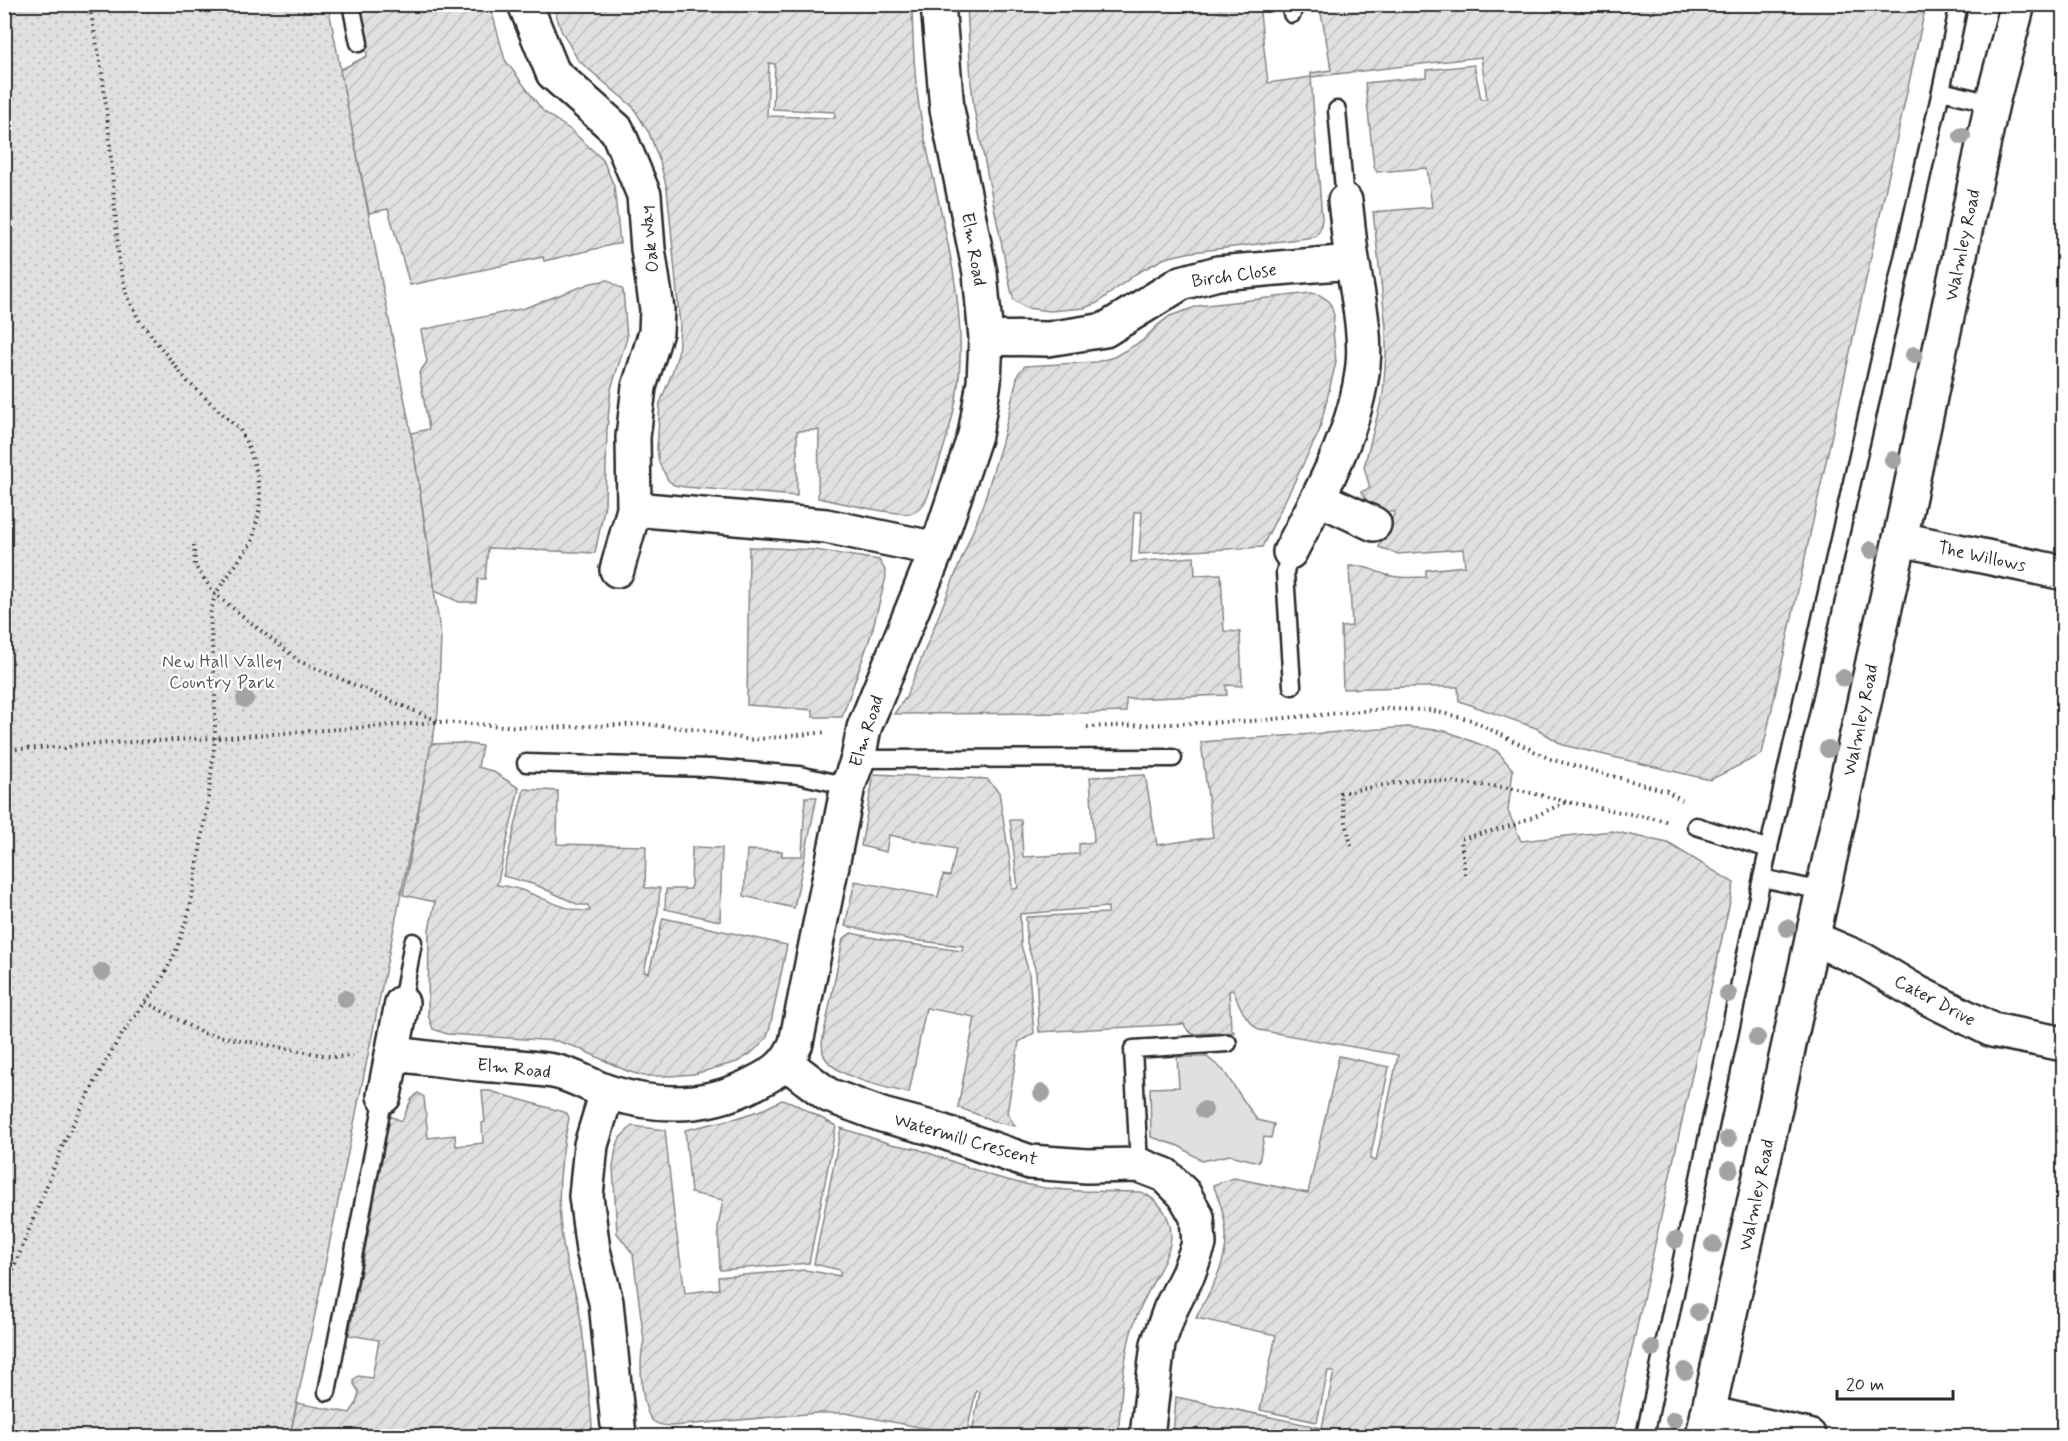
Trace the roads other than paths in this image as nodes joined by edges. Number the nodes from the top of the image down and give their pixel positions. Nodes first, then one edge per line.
1 (351, 4) edge
2 (525, 4) edge
3 (938, 4) edge
4 (1959, 4) edge
5 (2018, 4) edge
6 (359, 43) dead end
7 (1941, 92) junction
8 (1992, 103) junction
9 (1337, 110) dead end
10 (1346, 201) joint
11 (1352, 261) junction
12 (986, 338) junction
13 (1318, 498) junction
14 (634, 509) junction
15 (1374, 524) dead end
16 (1900, 539) junction
17 (938, 549) junction
18 (1290, 552) joint
19 (617, 570) dead end
20 (2064, 573) edge
21 (1292, 686) dead end
22 (1173, 758) dead end
23 (526, 763) dead end
24 (853, 772) junction
25 (1696, 826) road end
26 (1769, 849) junction
27 (1762, 878) junction
28 (1822, 891) junction
29 (1812, 938) junction
30 (413, 942) dead end
31 (402, 1003) joint
32 (1228, 1043) dead end
33 (2064, 1044) edge
34 (393, 1054) junction
35 (786, 1063) junction
36 (607, 1092) junction
37 (384, 1096) joint
38 (1139, 1165) junction
39 (327, 1392) dead end
40 (1705, 1425) edge
41 (619, 1437) edge
42 (1147, 1437) edge
43 (1645, 1437) edge
44 (1809, 1437) edge

1 - 6 lane
2 - 14 street, Oak Way
3 - 12 street, Elm Road
4 - 7 lane
5 - 8 street, Walmley Road
7 - 8 lane
7 - 26 lane
8 - 16 street, Walmley Road
9 - 10 lane
10 - 11 street
11 - 12 street, Birch Close
11 - 13 street
12 - 17 street, Elm Road
13 - 15 street
13 - 18 street
14 - 17 street
14 - 19 street, Oak Way
16 - 20 street, The Willows
16 - 28 street, Walmley Road
17 - 24 street, Elm Road
18 - 21 lane
22 - 24 lane
23 - 24 lane
24 - 35 street, Elm Road
25 - 26 lane
26 - 27 lane
27 - 28 lane
27 - 43 lane
28 - 29 street, Walmley Road
29 - 33 street, Cater Drive
29 - 40 street, Walmley Road
30 - 31 lane
31 - 34 street
32 - 38 lane
34 - 36 street, Elm Road
34 - 37 street
35 - 36 street, Elm Road
35 - 38 street, Watermill Crescent
36 - 41 street
37 - 39 lane
38 - 42 street, Watermill Crescent
40 - 44 street

